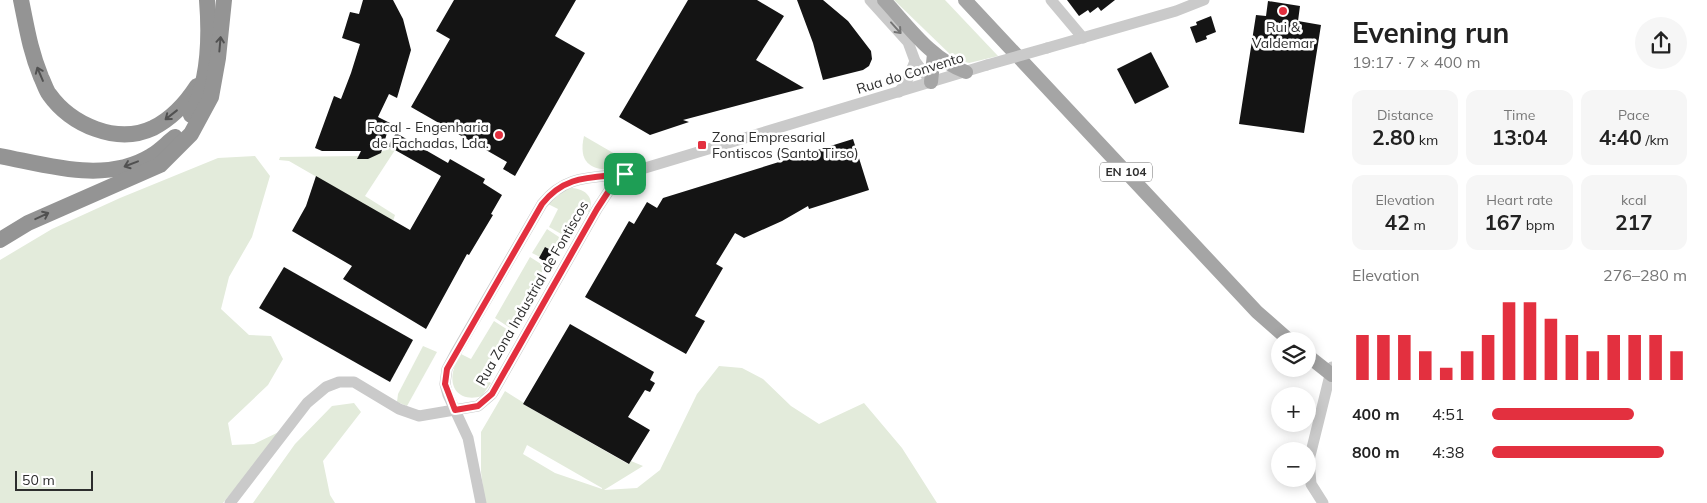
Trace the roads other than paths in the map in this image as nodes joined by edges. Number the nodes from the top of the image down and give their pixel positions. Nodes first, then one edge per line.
1 (21, 0) edge
2 (207, 0) edge
3 (217, 0) edge
4 (224, 0) edge
5 (870, 0) edge
6 (884, 0) edge
7 (964, 0) edge
8 (1051, 0) edge
9 (1204, 0) edge
10 (222, 18) junction
11 (1083, 38) junction
12 (934, 54) junction
13 (915, 61) junction
14 (966, 72) junction
15 (203, 78) junction
16 (932, 82) junction
17 (899, 92) junction
18 (0, 156) edge
19 (0, 164) edge
20 (625, 174) junction
21 (125, 181) junction
22 (0, 240) edge
23 (1280, 332) edge
24 (1316, 362) edge
25 (1332, 367) edge
26 (1332, 374) edge
27 (455, 410) junction
28 (230, 503) edge
29 (481, 503) edge
30 (1323, 503) edge

15 -> 1 highway
2 - 15 highway
3 - 10 highway
4 - 10 highway
5 -> 13 street
6 - 12 main road
7 - 23 main road, EN 104
8 - 11 street
9 - 11 street, Rua do Convento
21 -> 10 highway
11 - 14 street, Rua do Convento, bridge
12 - 14 main road
12 - 16 main road
13 - 16 street
13 - 17 street
14 - 16 street, Rua do Convento
15 -> 18 highway
16 - 17 street, Rua do Convento
17 - 20 street, Rua do Convento
19 - 21 highway
20 - 27 street, Rua Zona Industrial de Fontiscos
20 - 27 street, Rua Zona Industrial de Fontiscos
22 -> 21 highway
24 - 26 main road, bridge
25 - 30 street
27 - 28 street
27 - 29 street

